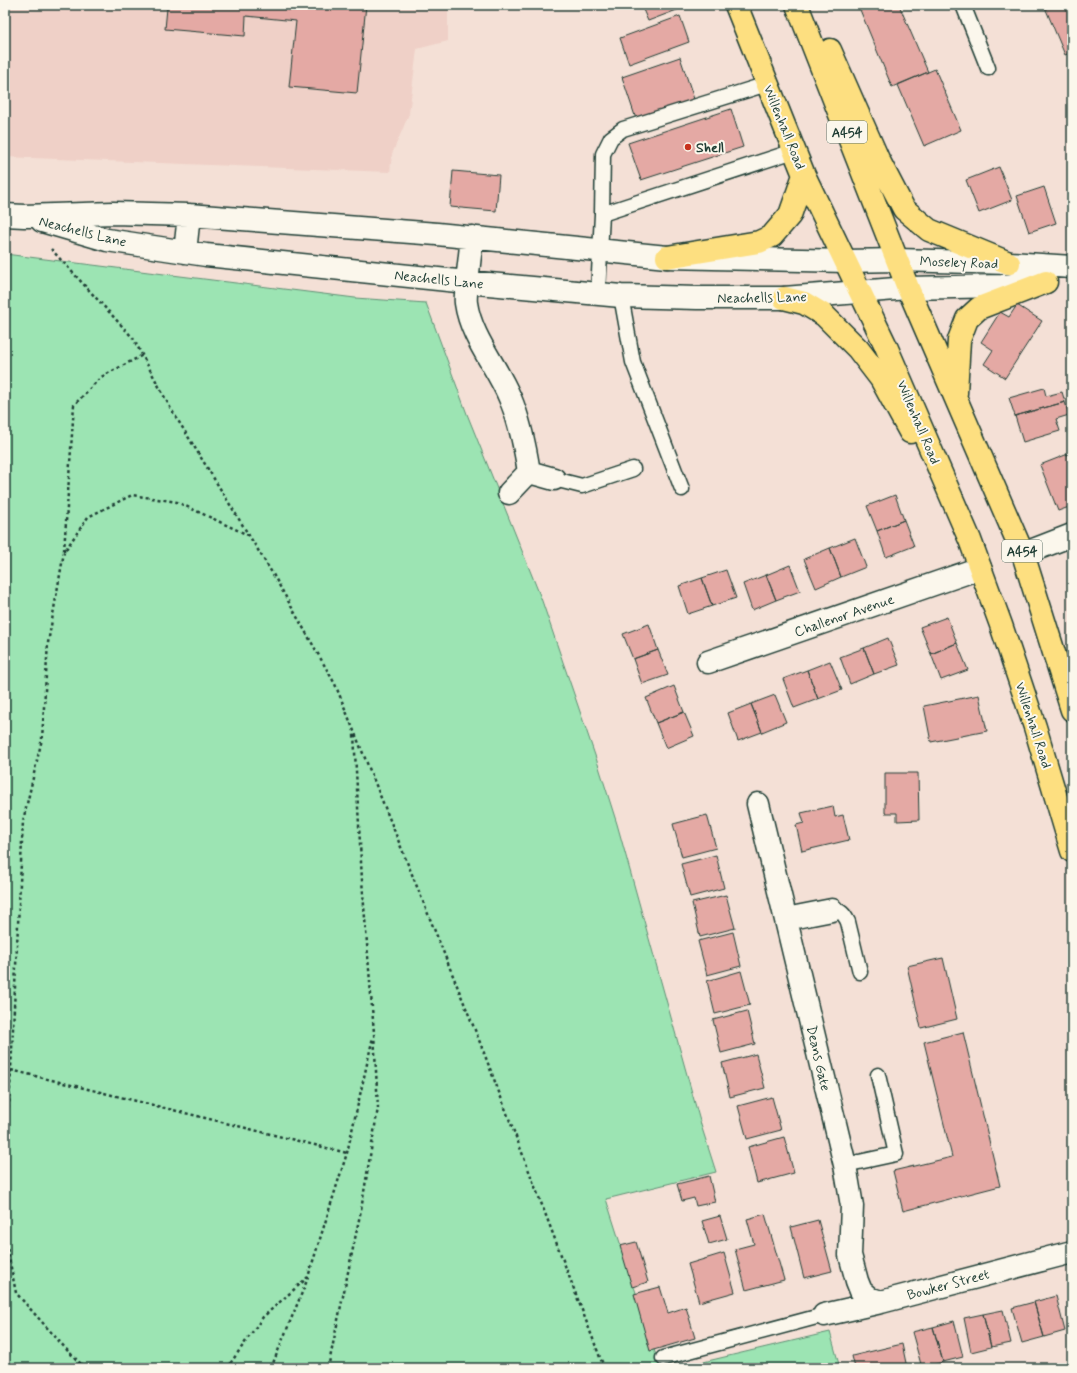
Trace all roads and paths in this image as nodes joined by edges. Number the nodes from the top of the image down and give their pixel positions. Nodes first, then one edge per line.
1 (736, 5) edge
2 (797, 5) edge
3 (802, 5) edge
4 (963, 5) edge
5 (988, 68) dead end
6 (767, 84) junction
7 (794, 151) junction
8 (804, 175) junction
9 (189, 214) junction
10 (602, 214) junction
11 (14, 215) edge
12 (472, 237) junction
13 (49, 246) dead end
14 (600, 249) junction
15 (185, 252) junction
16 (667, 257) junction
17 (897, 260) junction
18 (846, 261) junction
19 (1009, 263) junction
20 (1072, 267) edge
21 (1072, 273) edge
22 (467, 282) junction
23 (1046, 282) junction
24 (908, 288) junction
25 (859, 291) junction
26 (598, 293) junction
27 (621, 296) junction
28 (784, 298) junction
29 (143, 356) junction
30 (955, 398) junction
31 (633, 469) dead end
32 (529, 472) junction
33 (554, 479) joint
34 (682, 489) dead end
35 (509, 493) dead end
36 (1072, 535) edge
37 (249, 536) junction
38 (970, 540) junction
39 (64, 552) junction
40 (1023, 554) junction
41 (980, 568) junction
42 (708, 662) dead end
43 (1072, 710) edge
44 (354, 731) junction
45 (758, 804) dead end
46 (1072, 851) edge
47 (832, 910) joint
48 (786, 919) junction
49 (860, 972) dead end
50 (374, 1034) junction
51 (11, 1070) junction
52 (878, 1075) dead end
53 (1072, 1112) edge
54 (5, 1120) edge
55 (1072, 1133) edge
56 (347, 1153) junction
57 (845, 1165) junction
58 (5, 1237) edge
59 (1072, 1252) edge
60 (308, 1278) junction
61 (880, 1302) junction
62 (824, 1315) joint
63 (663, 1358) dead end
64 (85, 1368) edge
65 (227, 1368) edge
66 (271, 1368) edge
67 (328, 1368) edge
68 (606, 1368) edge

1 - 6 highway, Willenhall Road
2 - 17 highway, A454
3 - 19 highway
4 - 5 lane
6 - 7 highway, Willenhall Road
6 - 10 lane
7 - 8 highway, Willenhall Road
7 - 10 lane
8 - 16 highway
8 - 18 highway, Willenhall Road
9 - 11 street, Neachells Lane
9 - 12 street, Neachells Lane
9 - 15 street
10 - 14 lane
11 - 15 street, Neachells Lane
12 - 14 street, Neachells Lane
12 - 22 street
13 - 29 path
14 - 16 street, Neachells Lane
14 - 26 lane
15 - 22 street, Neachells Lane
16 - 18 street, Neachells Lane
17 - 18 street, Moseley Road
17 - 19 street, Moseley Road
17 - 24 highway, A454
18 - 25 highway, Willenhall Road
19 - 20 street, Moseley Road
21 - 23 street, Moseley Road
22 - 26 street, Neachells Lane
22 - 32 street
23 - 24 street, Moseley Road
23 - 30 highway
24 - 25 street, Moseley Road
24 - 30 highway, A454
25 - 28 street, Neachells Lane
25 - 38 highway, Willenhall Road
26 - 27 street, Neachells Lane
27 - 28 street, Neachells Lane
27 - 34 lane
28 - 38 highway
29 - 37 path
29 - 39 path
30 - 40 highway, A454
31 - 33 lane
32 - 33 street
32 - 35 street
36 - 40 street
37 - 39 path
37 - 44 path
38 - 41 highway, Willenhall Road
39 - 51 path
40 - 43 highway, A454
41 - 42 street, Challenor Avenue
41 - 46 highway, Willenhall Road
44 - 50 path
44 - 68 path
45 - 48 street, Deans Gate
47 - 48 street
47 - 49 lane
48 - 57 street, Deans Gate
50 - 56 path
50 - 67 path
51 - 54 path
51 - 56 path
52 - 57 lane
53 - 55 path
56 - 60 path
57 - 61 street, Deans Gate
58 - 64 path
59 - 61 street, Bowker Street
60 - 65 path
60 - 66 path
61 - 62 street, Bowker Street
62 - 63 lane

